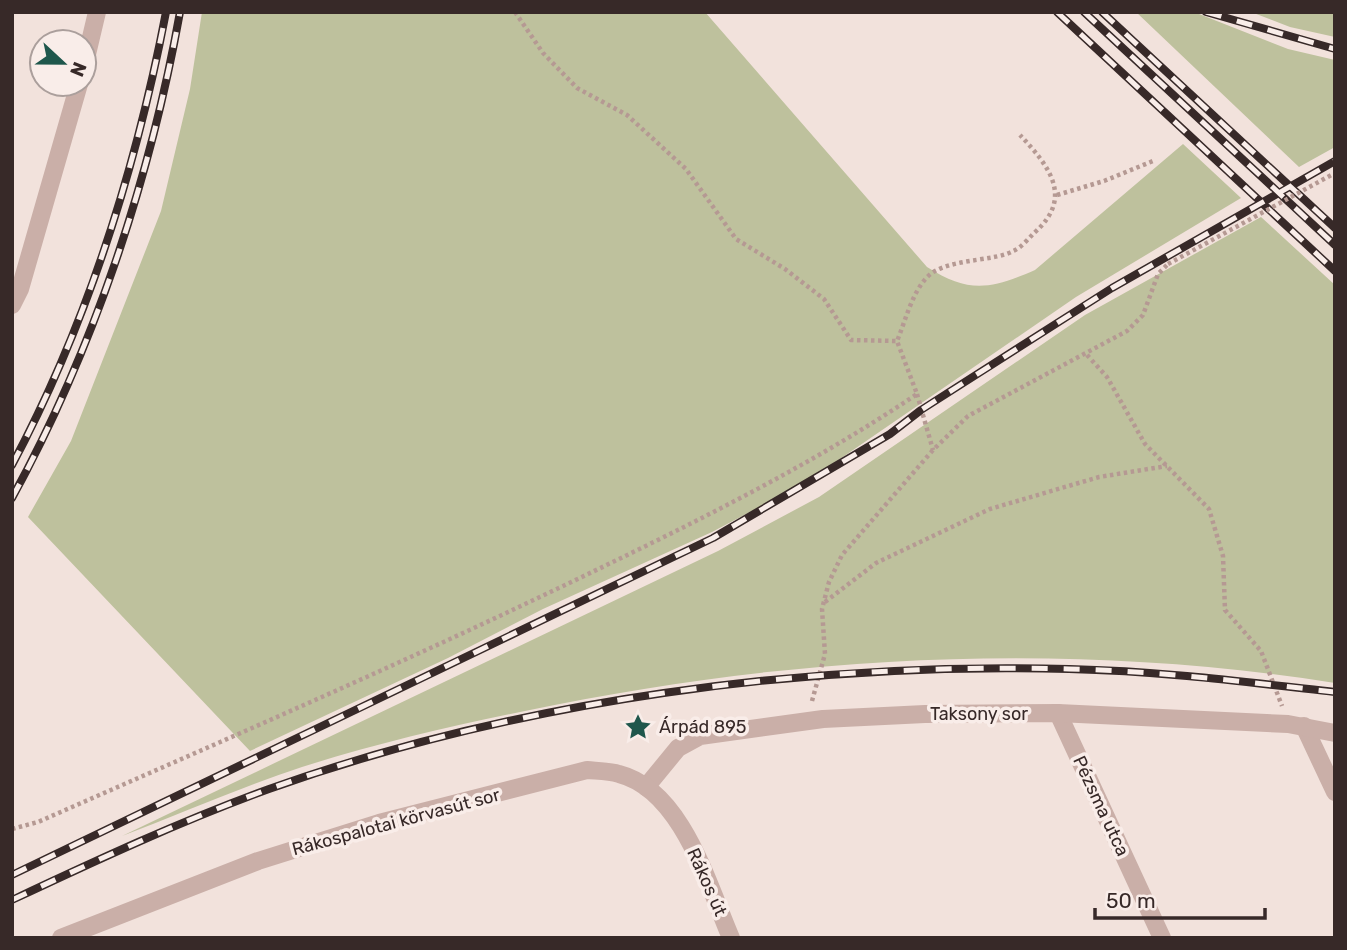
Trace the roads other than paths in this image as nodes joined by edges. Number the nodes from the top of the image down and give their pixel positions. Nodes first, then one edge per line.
1 (75, 98) edge
2 (12, 305) edge
3 (1058, 713) junction
4 (1296, 725) junction
5 (1335, 733) edge
6 (646, 787) junction
7 (1335, 792) edge
8 (682, 826) joint
9 (91, 931) edge
10 (61, 938) edge
11 (731, 938) edge
12 (1163, 938) edge

1 - 2 street
3 - 4 street, Taksony sor
3 - 6 street, Taksony sor
3 - 12 street, Pézsma utca
4 - 5 street, Taksony sor
4 - 7 street
6 - 8 street, Rákospalotai körvasút sor
6 - 9 street, Rákospalotai körvasút sor
8 - 11 street, Rákos út
9 - 10 street, Rákospalotai körvasút sor

